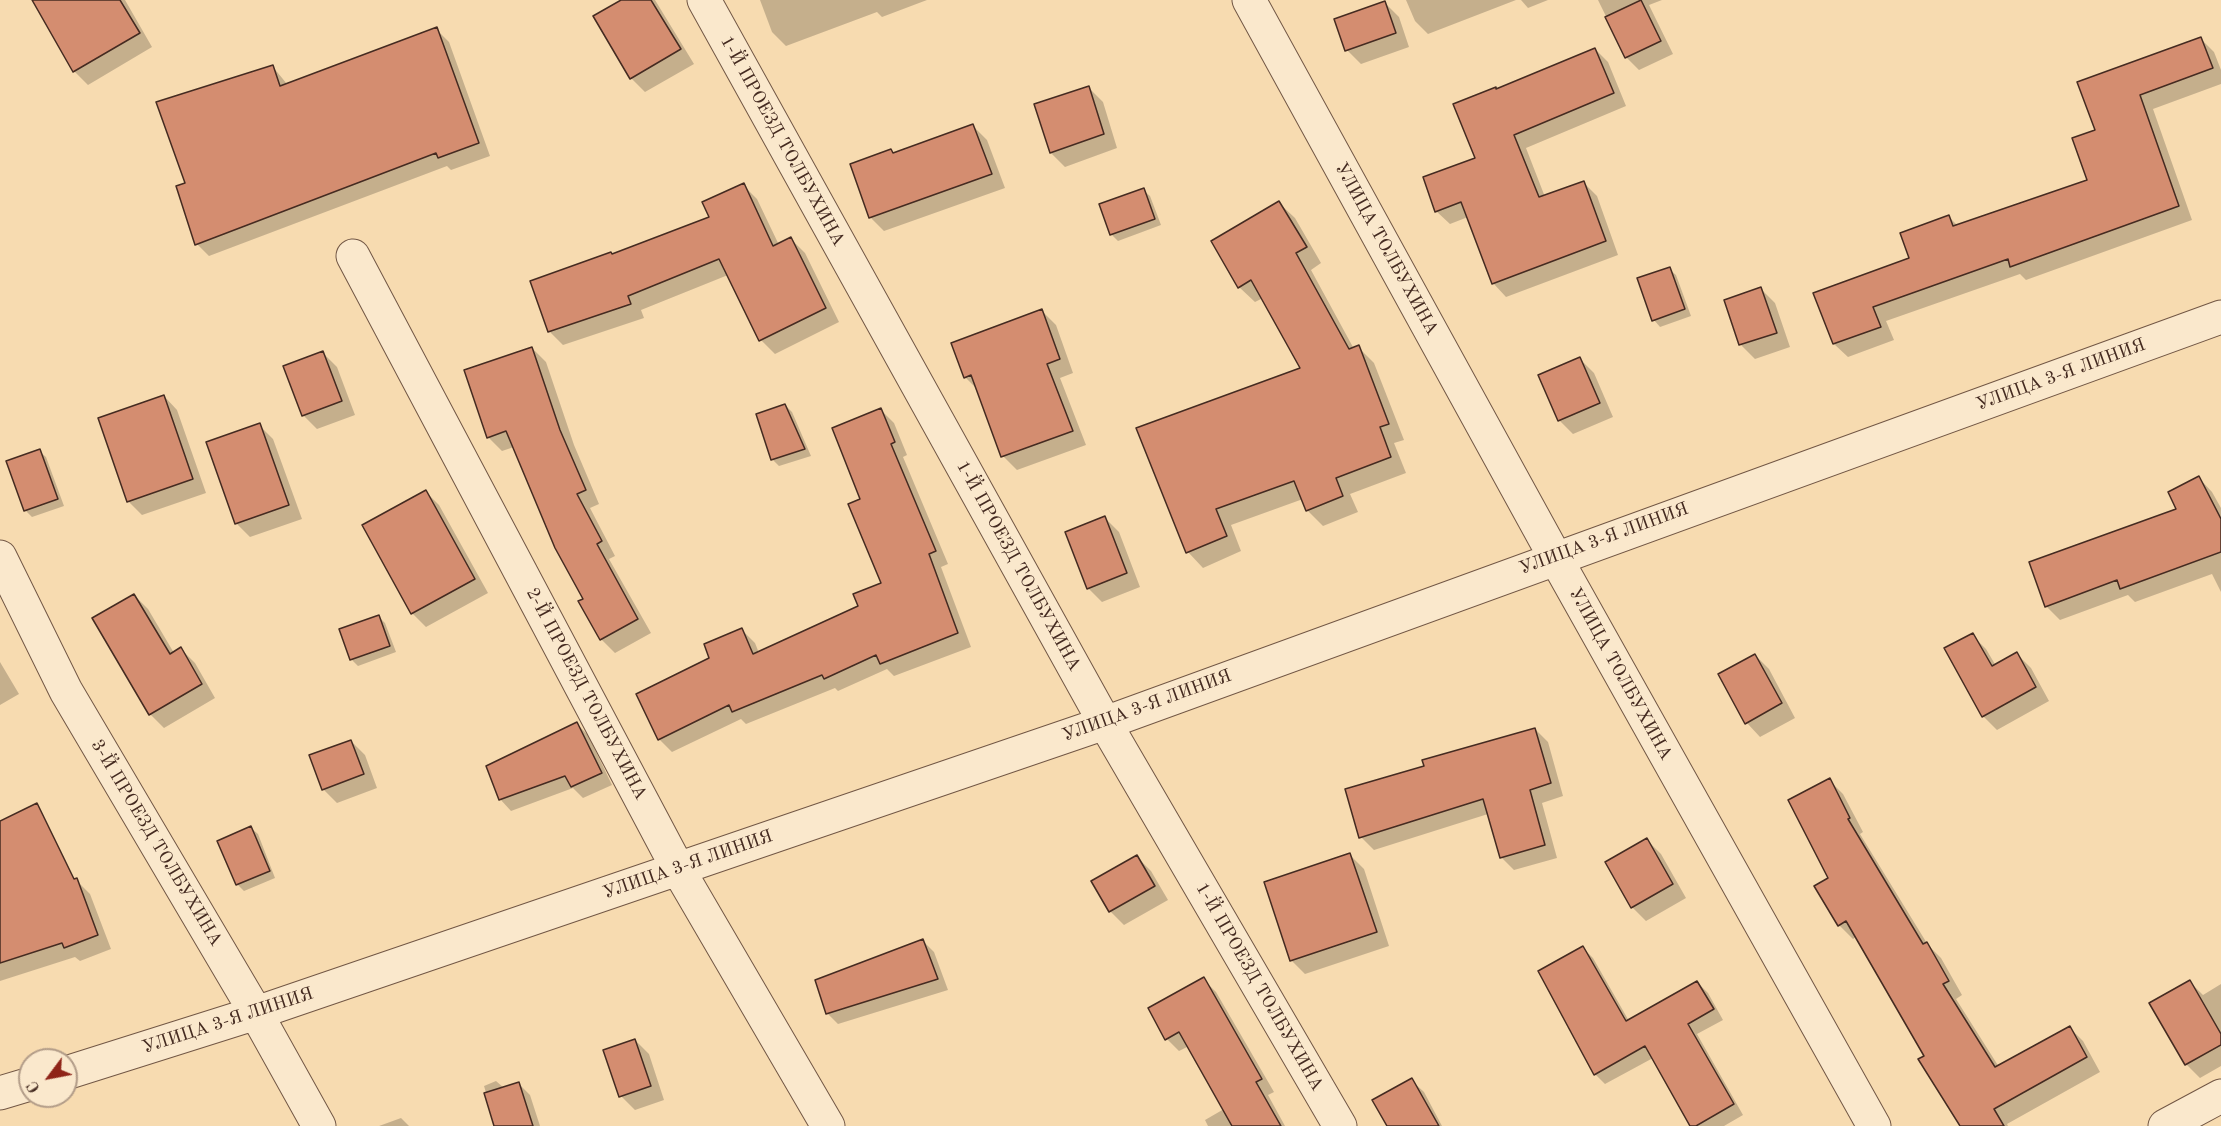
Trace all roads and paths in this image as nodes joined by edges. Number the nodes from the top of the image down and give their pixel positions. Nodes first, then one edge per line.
1 (704, 0) edge
2 (1249, 0) edge
3 (353, 256) dead end
4 (2221, 317) edge
5 (0, 557) edge
6 (1555, 557) junction
7 (1105, 723) junction
8 (678, 869) junction
9 (256, 1013) junction
10 (78, 1069) edge
11 (18, 1088) edge
12 (0, 1094) edge
13 (2221, 1096) edge
14 (319, 1126) edge
15 (828, 1126) edge
16 (1340, 1126) edge
17 (1874, 1126) edge
18 (2165, 1126) edge

1 - 7 street, 1-Й ПРОЕЗД ТОЛБУХИНА
2 - 6 street, УЛИЦА ТОЛБУХИНА
3 - 8 street, 2-Й ПРОЕЗД ТОЛБУХИНА
4 - 6 street, УЛИЦА 3-Я ЛИНИЯ
5 - 9 street, 3-Й ПРОЕЗД ТОЛБУХИНА
6 - 7 street, УЛИЦА 3-Я ЛИНИЯ
6 - 17 street, УЛИЦА ТОЛБУХИНА
7 - 8 street, УЛИЦА 3-Я ЛИНИЯ
7 - 16 street, 1-Й ПРОЕЗД ТОЛБУХИНА
8 - 9 street, УЛИЦА 3-Я ЛИНИЯ
8 - 15 street, 2-Й ПРОЕЗД ТОЛБУХИНА
9 - 10 street, УЛИЦА 3-Я ЛИНИЯ
9 - 14 street, 3-Й ПРОЕЗД ТОЛБУХИНА
11 - 12 street
13 - 18 street

